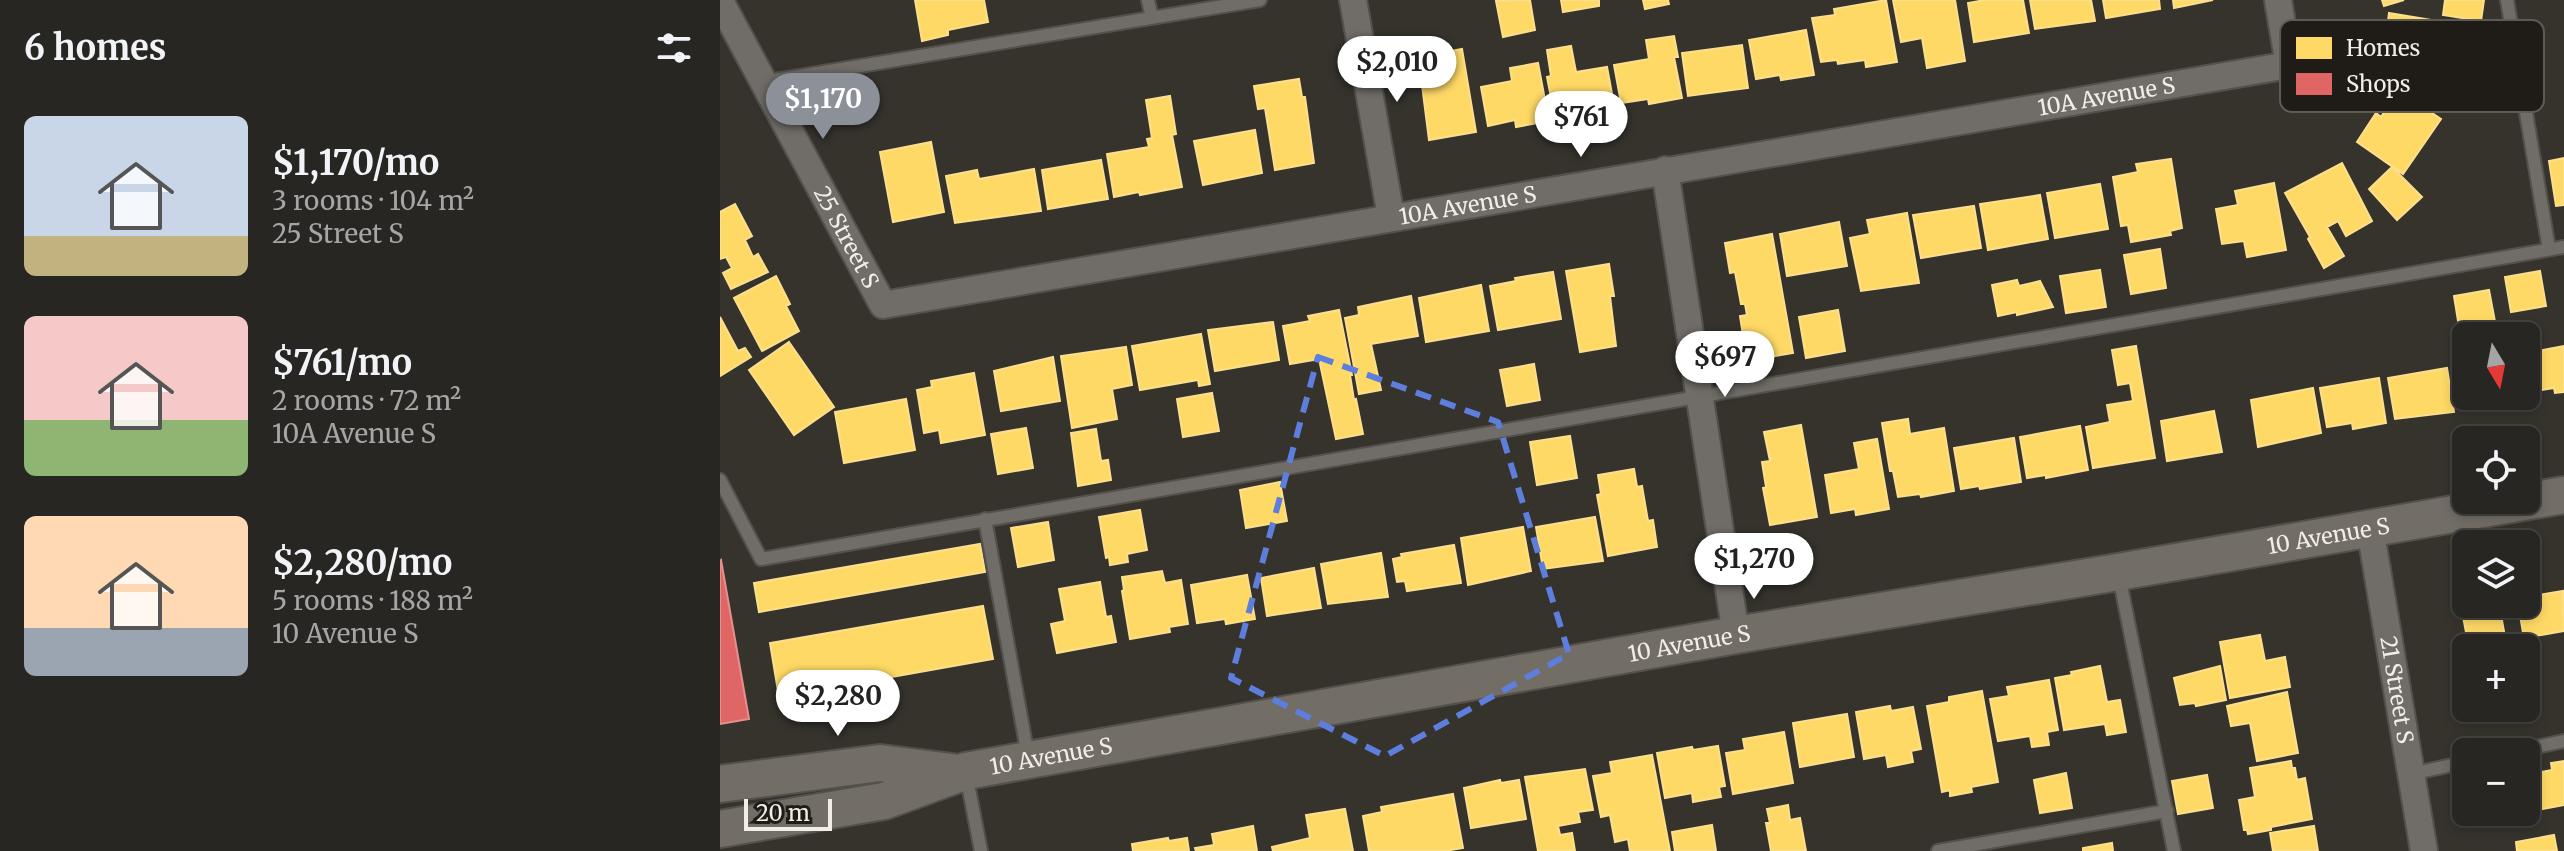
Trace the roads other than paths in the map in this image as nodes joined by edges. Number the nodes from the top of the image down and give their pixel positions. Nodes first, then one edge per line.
1 (1148, 0) edge
2 (1260, 0) edge
3 (1353, 0) edge
4 (2278, 0) edge
5 (2507, 0) edge
6 (720, 1) edge
7 (1152, 18) junction
8 (2281, 20) edge
9 (2510, 20) edge
10 (2280, 67) edge
11 (763, 82) junction
12 (2526, 112) edge
13 (1665, 170) junction
14 (1391, 217) junction
15 (2564, 247) edge
16 (2549, 249) junction
17 (883, 305) joint
18 (1699, 398) junction
19 (720, 480) edge
20 (2564, 495) edge
21 (985, 519) junction
22 (2370, 528) junction
23 (2118, 572) junction
24 (1736, 635) junction
25 (2564, 741) edge
26 (2540, 746) edge
27 (1029, 760) junction
28 (2452, 765) edge
29 (962, 772) junction
30 (2411, 774) junction
31 (720, 784) edge
32 (2167, 811) junction
33 (720, 829) edge
34 (981, 851) edge
35 (1938, 851) edge
36 (2174, 851) edge
37 (2424, 851) edge

1 - 7 lane
2 - 7 lane
3 - 14 street
4 - 8 street, 10A Avenue S
5 - 9 lane
6 - 11 street, 25 Street S
7 - 11 lane
10 - 13 street, 10A Avenue S
11 - 17 street, 25 Street S
12 - 16 lane
13 - 14 street, 10A Avenue S
13 - 18 street
14 - 17 street, 10A Avenue S
15 - 16 lane
16 - 18 lane
18 - 21 lane
18 - 24 street
19 - 21 lane
20 - 22 street, 10 Avenue S
21 - 27 lane
22 - 23 street, 10 Avenue S
22 - 30 street, 21 Street S
23 - 24 street, 10 Avenue S
23 - 32 lane
24 - 27 street, 10 Avenue S
25 - 26 lane
27 - 29 street, 10 Avenue S
28 - 30 lane
29 - 31 street, 10 Avenue S
29 - 33 street, 10 Avenue S
29 - 34 lane
30 - 37 street, 21 Street S
32 - 35 lane
32 - 36 lane

